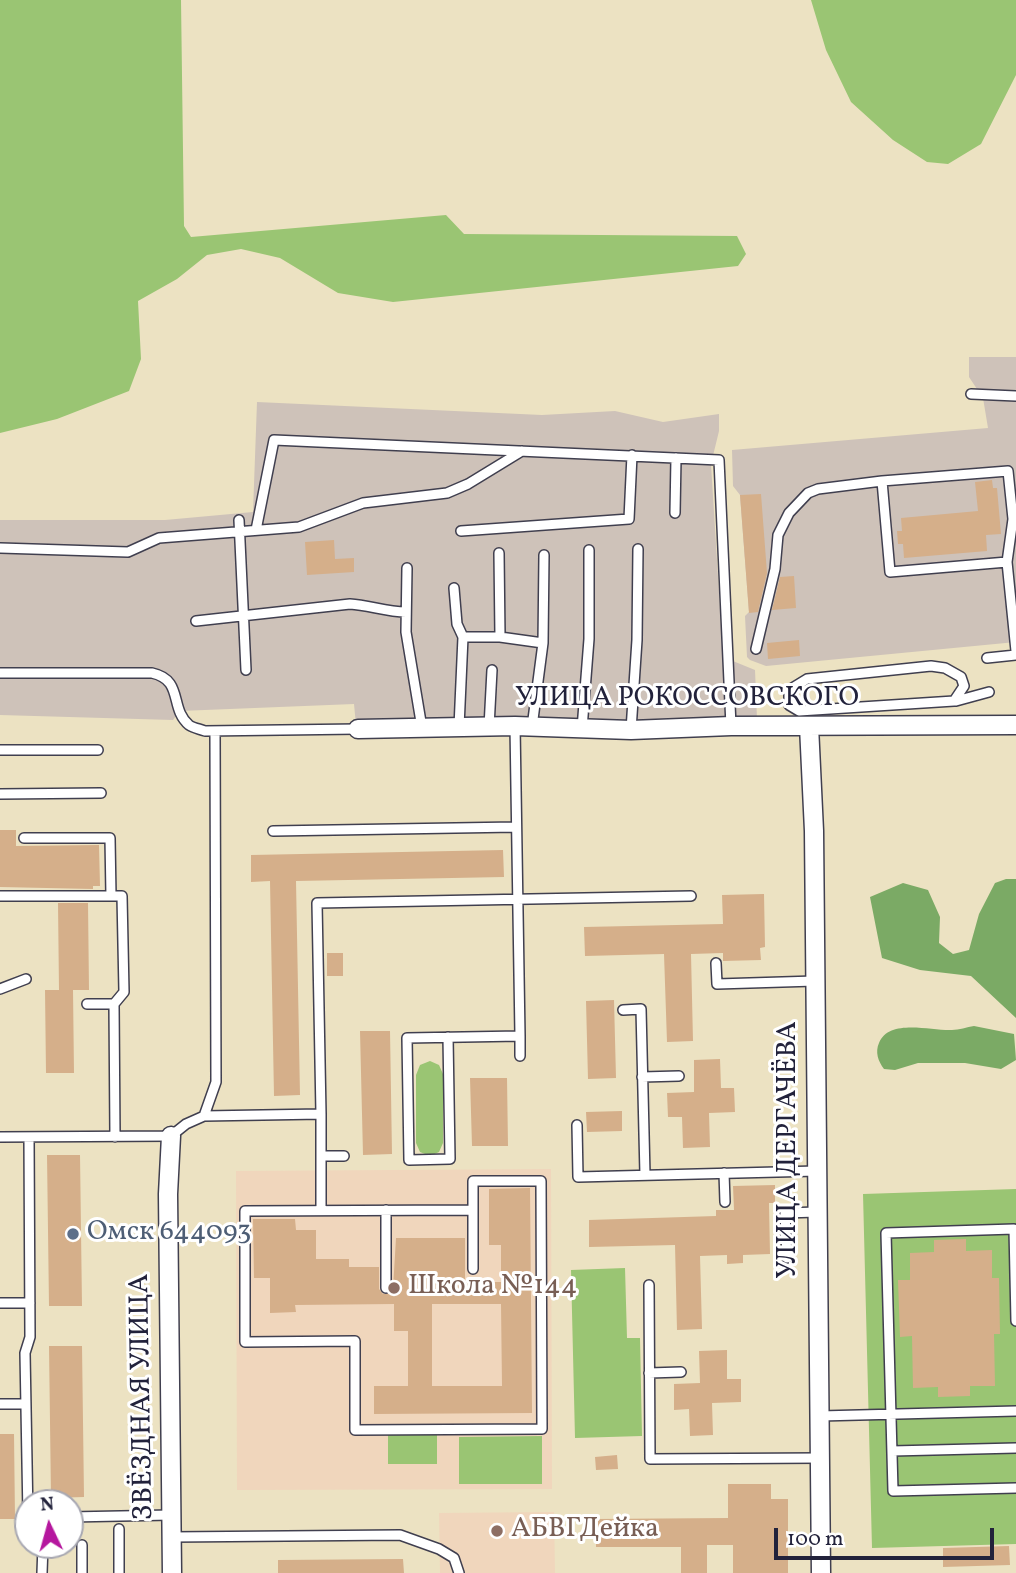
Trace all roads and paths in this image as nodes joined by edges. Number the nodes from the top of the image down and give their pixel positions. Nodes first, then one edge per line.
1 (971, 394) dead end
2 (1016, 396) edge
3 (524, 450) junction
4 (632, 456) junction
5 (676, 457) junction
6 (882, 481) junction
7 (675, 513) dead end
8 (239, 520) dead end
9 (256, 530) junction
10 (461, 531) dead end
11 (239, 532) junction
12 (0, 548) edge
13 (638, 549) dead end
14 (589, 551) dead end
15 (499, 554) dead end
16 (544, 555) dead end
17 (1007, 562) junction
18 (407, 568) dead end
19 (454, 588) dead end
20 (406, 612) junction
21 (243, 614) junction
22 (196, 621) dead end
23 (500, 636) junction
24 (463, 637) junction
25 (543, 643) junction
26 (756, 649) dead end
27 (1016, 653) edge
28 (988, 658) dead end
29 (246, 670) dead end
30 (492, 670) dead end
31 (0, 673) edge
32 (989, 692) dead end
33 (954, 701) junction
34 (802, 721) junction
35 (1016, 725) edge
36 (731, 726) junction
37 (459, 727) junction
38 (489, 727) junction
39 (523, 727) junction
40 (422, 728) junction
41 (358, 729) joint
42 (582, 729) junction
43 (631, 730) junction
44 (215, 731) junction
45 (0, 750) edge
46 (98, 750) dead end
47 (101, 793) dead end
48 (0, 794) edge
49 (516, 827) junction
50 (273, 831) dead end
51 (24, 838) dead end
52 (111, 896) junction
53 (691, 896) dead end
54 (0, 897) edge
55 (517, 899) junction
56 (716, 962) dead end
57 (26, 979) dead end
58 (815, 981) junction
59 (0, 989) edge
60 (87, 1004) dead end
61 (114, 1004) junction
62 (623, 1010) dead end
63 (520, 1036) junction
64 (448, 1037) junction
65 (520, 1056) dead end
66 (679, 1076) dead end
67 (642, 1077) junction
68 (321, 1114) junction
69 (204, 1116) junction
70 (577, 1125) dead end
71 (171, 1136) junction
72 (29, 1137) junction
73 (115, 1137) junction
74 (0, 1138) edge
75 (321, 1156) junction
76 (344, 1156) dead end
77 (817, 1171) junction
78 (724, 1173) junction
79 (645, 1175) junction
80 (725, 1202) dead end
81 (321, 1210) junction
82 (386, 1210) junction
83 (473, 1210) junction
84 (817, 1212) junction
85 (787, 1258) dead end
86 (473, 1269) dead end
87 (1015, 1276) edge
88 (649, 1285) dead end
89 (386, 1288) dead end
90 (0, 1303) edge
91 (30, 1303) junction
92 (1016, 1321) edge
93 (681, 1372) dead end
94 (649, 1373) junction
95 (0, 1404) edge
96 (25, 1404) junction
97 (1016, 1411) edge
98 (891, 1414) junction
99 (820, 1416) junction
100 (1016, 1448) edge
101 (892, 1451) junction
102 (820, 1458) junction
103 (1016, 1488) edge
104 (27, 1489) edge
105 (172, 1515) junction
106 (84, 1517) edge
107 (119, 1529) dead end
108 (172, 1537) junction
109 (119, 1573) edge
110 (172, 1573) edge
111 (459, 1573) edge
112 (821, 1573) edge

1 - 2 lane
3 - 4 lane
3 - 9 lane
3 - 9 lane
4 - 5 lane
4 - 10 lane
5 - 7 lane
5 - 36 lane
6 - 17 lane
6 - 17 lane
6 - 26 lane
8 - 11 lane
9 - 11 lane
11 - 12 lane
11 - 21 lane
13 - 43 lane
14 - 42 lane
15 - 23 lane
16 - 25 lane
17 - 27 lane
18 - 20 lane
19 - 24 lane
20 - 21 lane
20 - 40 lane
21 - 22 lane
21 - 29 lane
23 - 24 lane
23 - 25 lane
24 - 37 lane
25 - 39 lane
27 - 28 lane
30 - 38 lane
31 - 44 lane
32 - 33 lane
33 - 34 lane
33 - 34 lane
34 - 35 street, УЛИЦА РОКОССОВСКОГО
34 - 36 street, УЛИЦА РОКОССОВСКОГО
34 - 58 street, УЛИЦА ДЕРГАЧЁВА
36 - 43 street, УЛИЦА РОКОССОВСКОГО
37 - 38 street, УЛИЦА РОКОССОВСКОГО
37 - 40 street, УЛИЦА РОКОССОВСКОГО
38 - 39 street, УЛИЦА РОКОССОВСКОГО
39 - 42 street, УЛИЦА РОКОССОВСКОГО
39 - 49 lane
40 - 41 street, УЛИЦА РОКОССОВСКОГО
41 - 44 lane
42 - 43 street, УЛИЦА РОКОССОВСКОГО
44 - 69 lane
45 - 46 lane
47 - 48 lane
49 - 50 lane
49 - 55 lane
51 - 52 lane
52 - 54 lane
52 - 61 lane
53 - 55 lane
55 - 63 lane
55 - 68 lane
56 - 58 lane
57 - 59 lane
58 - 77 street, УЛИЦА ДЕРГАЧЁВА
60 - 61 lane
61 - 73 lane
62 - 67 lane
63 - 64 lane
63 - 65 lane
64 - 64 lane
66 - 67 lane
67 - 79 lane
68 - 69 lane
68 - 75 lane
69 - 71 lane
70 - 79 lane
71 - 73 lane
71 - 105 street, ЗВЁЗДНАЯ УЛИЦА
72 - 73 lane
72 - 74 lane
72 - 91 lane
75 - 76 lane
75 - 81 lane
77 - 78 lane
77 - 84 street, УЛИЦА ДЕРГАЧЁВА
78 - 79 lane
78 - 80 lane
81 - 82 lane
81 - 83 lane
82 - 83 lane
82 - 89 lane
83 - 86 lane
84 - 85 lane
84 - 99 street, УЛИЦА ДЕРГАЧЁВА
87 - 92 lane
87 - 98 lane
88 - 94 lane
90 - 91 lane
91 - 96 lane
93 - 94 lane
94 - 102 lane
95 - 96 lane
96 - 104 lane
97 - 98 lane
98 - 99 lane
98 - 101 lane
99 - 102 street, УЛИЦА ДЕРГАЧЁВА
100 - 101 lane
101 - 103 lane
102 - 112 street, УЛИЦА ДЕРГАЧЁВА
105 - 106 lane
105 - 108 street, ЗВЁЗДНАЯ УЛИЦА
107 - 109 lane
108 - 110 street, ЗВЁЗДНАЯ УЛИЦА
108 - 111 lane

